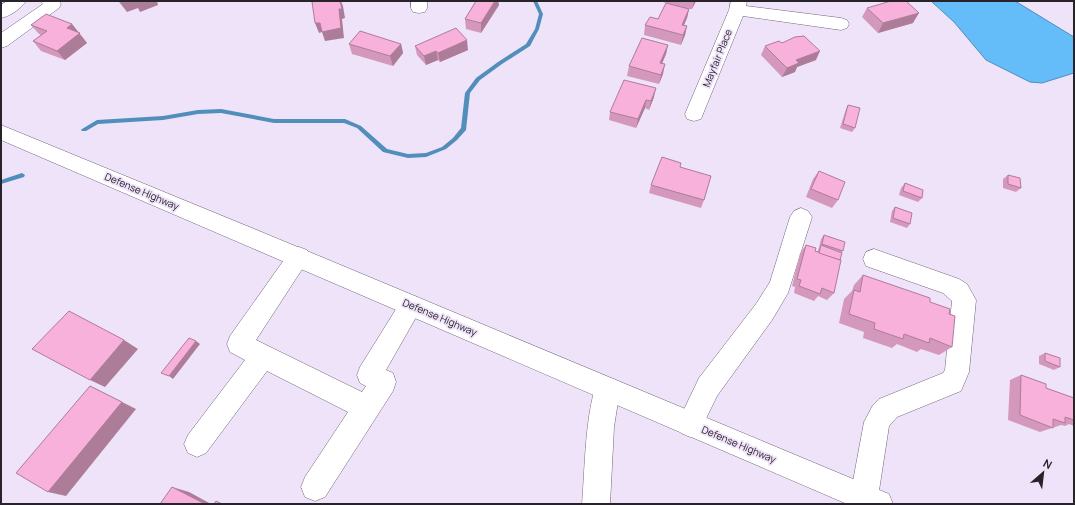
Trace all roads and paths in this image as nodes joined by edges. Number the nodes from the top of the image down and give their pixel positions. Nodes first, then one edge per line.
1 (18, 1) edge
2 (49, 1) edge
3 (738, 5) edge
4 (1, 13) edge
5 (841, 24) dead end
6 (1, 42) edge
7 (694, 114) dead end
8 (1, 132) edge
9 (801, 217) dead end
10 (299, 257) junction
11 (874, 259) dead end
12 (411, 305) junction
13 (263, 356) junction
14 (607, 389) junction
15 (366, 408) junction
16 (690, 424) junction
17 (197, 444) dead end
18 (315, 487) dead end
19 (872, 501) edge
20 (596, 504) edge

1 - 4 main road
2 - 6 main road
3 - 5 main road
3 - 7 main road, Mayfair Place
8 - 10 main road, Defense Highway
9 - 16 main road
10 - 12 main road, Defense Highway
10 - 13 main road
11 - 19 main road
12 - 14 main road, Defense Highway
12 - 15 main road
13 - 15 main road
13 - 17 main road
14 - 16 main road, Defense Highway
14 - 20 main road
15 - 18 main road
16 - 19 main road, Defense Highway

